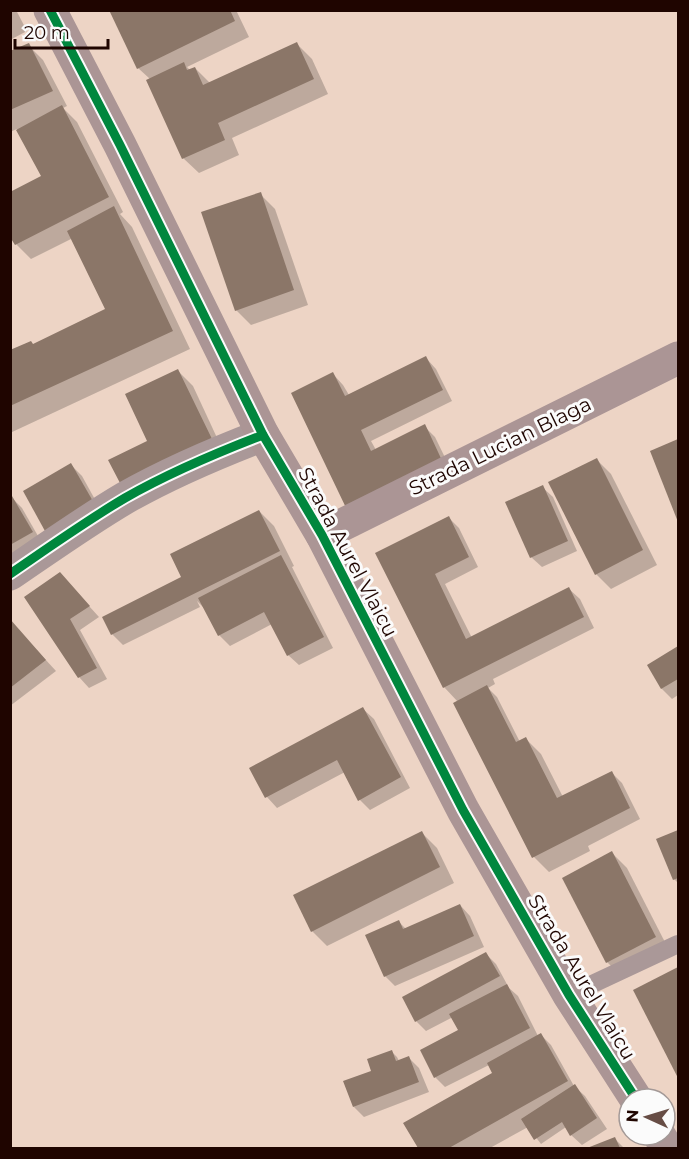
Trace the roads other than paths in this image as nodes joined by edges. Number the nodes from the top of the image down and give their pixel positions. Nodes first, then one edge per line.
1 (50, 10) edge
2 (678, 358) edge
3 (263, 435) junction
4 (322, 535) junction
5 (10, 574) edge
6 (678, 944) edge
7 (569, 995) junction
8 (628, 1087) edge

1 - 3 street, Strada Aurel Vlaicu
2 - 4 street, Strada Lucian Blaga
3 - 4 street, Strada Aurel Vlaicu
3 - 5 street
4 - 7 street, Strada Aurel Vlaicu
6 - 7 lane
7 - 8 street, Strada Aurel Vlaicu

